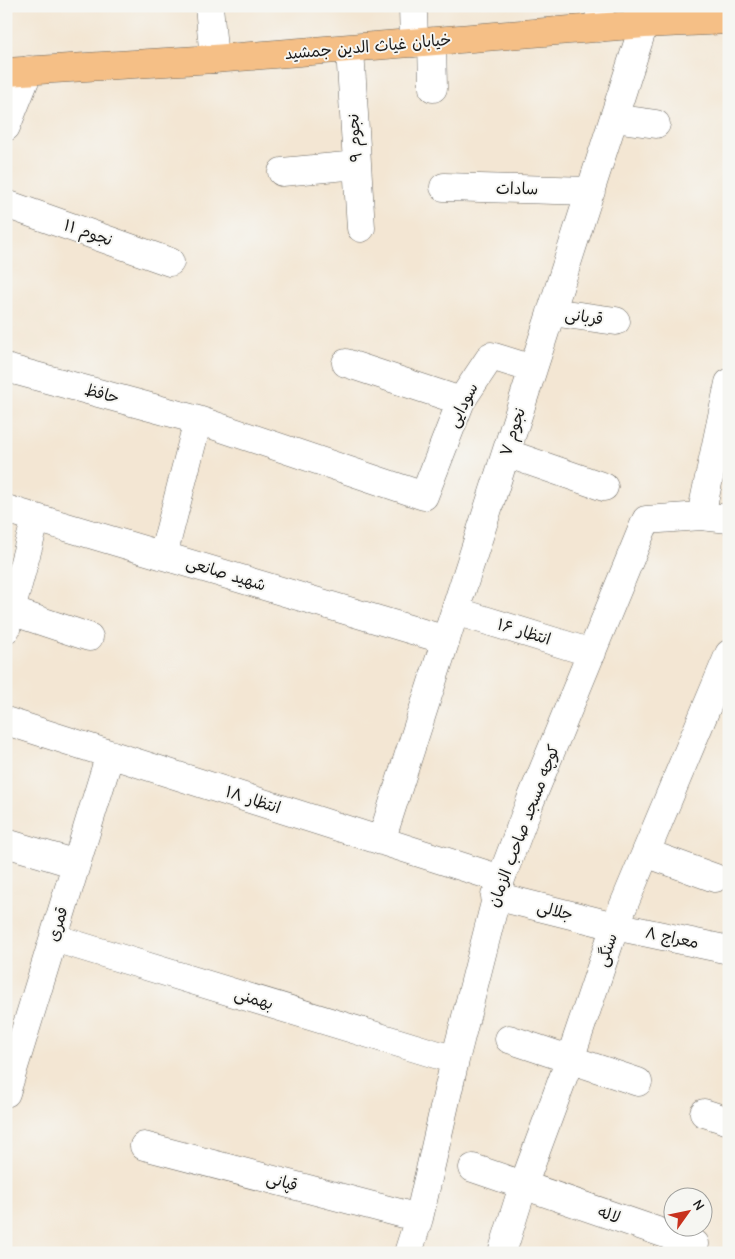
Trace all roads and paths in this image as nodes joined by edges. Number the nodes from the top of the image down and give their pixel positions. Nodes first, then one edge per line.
1 (209, 6) edge
2 (413, 6) edge
3 (600, 17) edge
4 (729, 20) edge
5 (644, 24) junction
6 (423, 42) junction
7 (350, 48) junction
8 (214, 59) junction
9 (18, 71) edge
10 (433, 88) dead end
11 (614, 118) junction
12 (656, 124) dead end
13 (6, 127) edge
14 (357, 165) junction
15 (282, 172) dead end
16 (444, 188) dead end
17 (590, 191) junction
18 (6, 204) edge
19 (361, 228) dead end
20 (170, 262) dead end
21 (551, 312) junction
22 (616, 322) dead end
23 (346, 363) dead end
24 (6, 368) edge
25 (533, 370) junction
26 (729, 382) edge
27 (462, 401) junction
28 (198, 420) junction
29 (506, 453) junction
30 (604, 486) dead end
31 (424, 496) joint
32 (6, 509) edge
33 (701, 516) junction
34 (36, 518) junction
35 (729, 519) edge
36 (163, 556) junction
37 (455, 611) junction
38 (9, 620) edge
39 (89, 638) dead end
40 (446, 640) junction
41 (592, 653) junction
42 (729, 654) edge
43 (6, 722) edge
44 (110, 754) junction
45 (381, 841) junction
46 (6, 843) edge
47 (646, 853) junction
48 (76, 864) junction
49 (715, 878) dead end
50 (498, 887) junction
51 (615, 926) junction
52 (54, 938) junction
53 (729, 950) edge
54 (509, 1039) dead end
55 (570, 1058) junction
56 (455, 1060) junction
57 (638, 1082) dead end
58 (6, 1094) edge
59 (144, 1146) dead end
60 (473, 1168) dead end
61 (524, 1186) junction
62 (419, 1218) junction
63 (695, 1244) dead end
64 (408, 1253) edge
65 (502, 1253) edge

1 - 8 street
2 - 6 street
3 - 5 main road, خیابان غیاث الدین جمشید
3 - 6 main road, خیابان غیاث الدین جمشید
4 - 5 main road, خیابان غیاث الدین جمشید
5 - 11 street, نجوم ۷
6 - 7 main road, خیابان غیاث الدین جمشید
6 - 10 street
7 - 8 main road, خیابان غیاث الدین جمشید
7 - 14 street, نجوم ۹
8 - 9 main road, خیابان غیاث الدین جمشید
9 - 13 street
11 - 12 street
11 - 17 street, نجوم ۷
14 - 15 street
14 - 19 street, نجوم ۹
16 - 17 street, سادات
17 - 21 street, نجوم ۷
18 - 20 street, نجوم ۱۱
21 - 22 street, قربانی
21 - 25 street, نجوم ۷
23 - 27 street
24 - 28 street, حافظ
25 - 27 street, سودایی
25 - 29 street, نجوم ۷
26 - 33 street
27 - 31 street, سودایی
28 - 31 street, حافظ
28 - 36 street
29 - 30 street
29 - 37 street, نجوم ۷
32 - 34 street, شهید صانعی
33 - 35 street
33 - 41 street, کوچه مسجد صاحب الزمان
34 - 36 street, شهید صانعی
34 - 38 street
36 - 40 street, شهید صانعی
37 - 40 street, نجوم ۷
37 - 41 street, انتظار ۱۶
38 - 39 street
40 - 45 street, نجوم ۷
41 - 50 street, کوچه مسجد صاحب الزمان
42 - 47 street, سنگی
43 - 44 street, انتظار ۱۸
44 - 45 street, انتظار ۱۸
44 - 48 street, قمری
45 - 50 street, انتظار ۱۸
46 - 48 street
47 - 49 street
47 - 51 street, سنگی
48 - 52 street, قمری
50 - 51 street, جلالی
50 - 56 street, کوچه مسجد صاحب الزمان
51 - 53 street, معراج ۸
51 - 55 street, سنگی
52 - 56 street, بهمنی
52 - 58 street, قمری
54 - 55 street
55 - 57 street
55 - 61 street, سنگی
56 - 62 street, کوچه مسجد صاحب الزمان
59 - 62 street, قپانی
60 - 61 street, لاله
61 - 63 street, لاله
61 - 65 street, سنگی
62 - 64 street, کوچه مسجد صاحب الزمان

